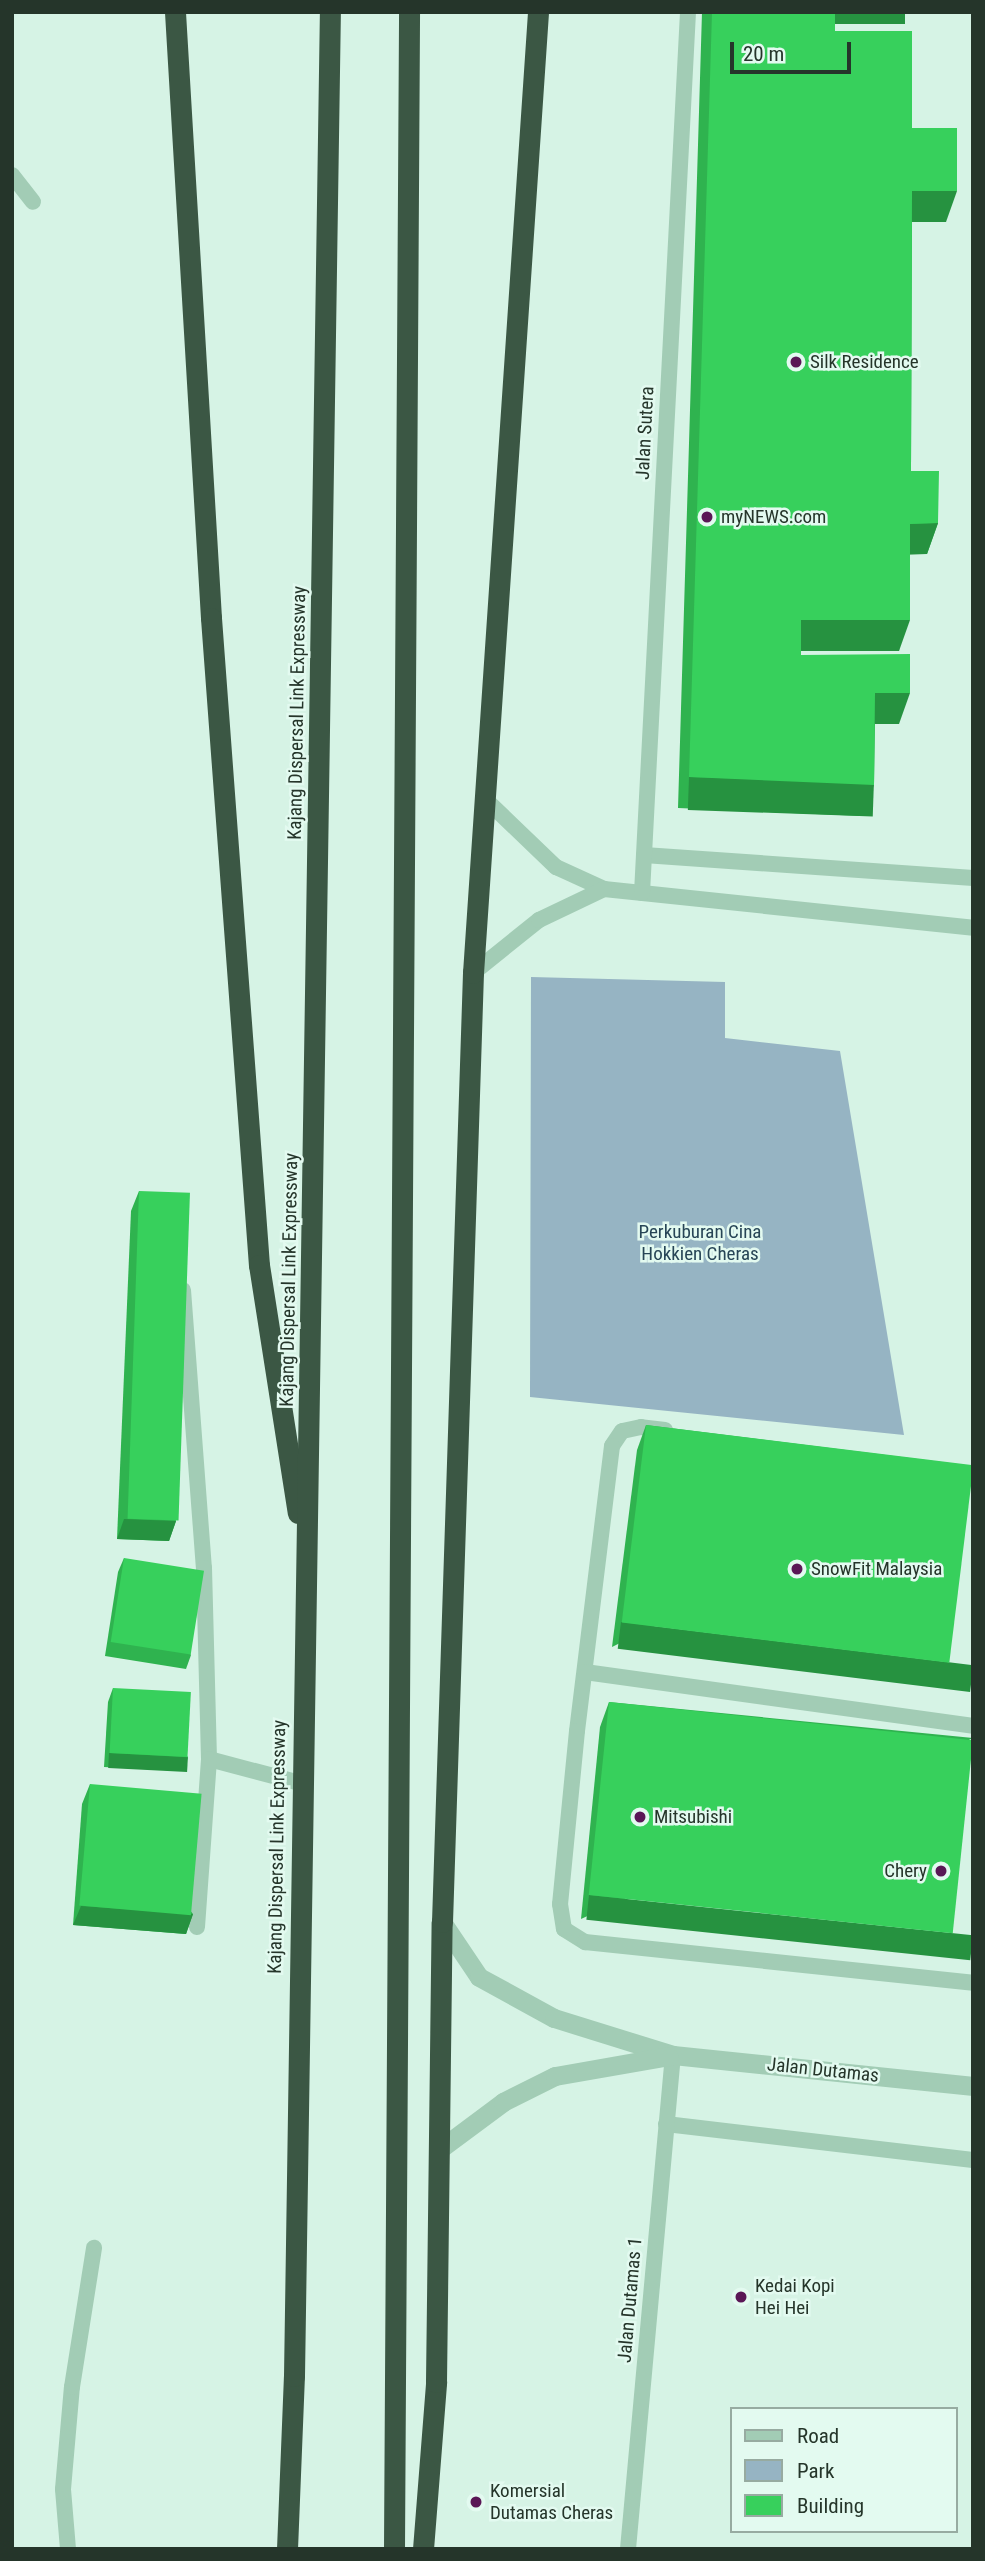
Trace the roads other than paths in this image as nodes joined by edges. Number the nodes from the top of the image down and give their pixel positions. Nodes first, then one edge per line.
1 (175, 12) edge
2 (330, 12) edge
3 (410, 12) edge
4 (538, 12) edge
5 (688, 12) edge
6 (12, 175) edge
7 (33, 202) dead end
8 (484, 798) junction
9 (644, 855) junction
10 (973, 878) edge
11 (604, 889) junction
12 (642, 893) junction
13 (973, 928) edge
14 (473, 973) junction
15 (183, 1284) edge
16 (682, 1433) edge
17 (307, 1571) junction
18 (585, 1672) junction
19 (973, 1726) edge
20 (209, 1759) junction
21 (300, 1783) junction
22 (442, 1922) junction
23 (197, 1927) edge
24 (973, 1983) edge
25 (673, 2056) junction
26 (973, 2086) edge
27 (666, 2124) junction
28 (440, 2149) junction
29 (973, 2160) edge
30 (94, 2248) dead end
31 (68, 2549) edge
32 (287, 2549) edge
33 (394, 2549) edge
34 (423, 2549) edge
35 (628, 2549) edge

1 - 17 highway
2 - 17 highway, Kajang Dispersal Link Expressway
3 - 33 highway
4 - 8 highway
5 - 9 lane, Jalan Sutera
6 - 7 lane
8 - 11 lane
8 - 14 highway
9 - 10 lane
9 - 12 lane, Jalan Sutera
11 - 12 lane
11 - 14 lane
12 - 13 lane
14 - 22 highway
15 - 20 lane
16 - 18 lane
17 - 21 highway, Kajang Dispersal Link Expressway
18 - 19 lane
18 - 24 lane
20 - 21 lane
20 - 23 lane
21 - 32 highway, Kajang Dispersal Link Expressway
22 - 25 street
22 - 28 highway
25 - 26 street, Jalan Dutamas
25 - 27 lane, Jalan Dutamas 1
25 - 28 street
27 - 29 lane
27 - 35 lane, Jalan Dutamas 1
28 - 34 highway
30 - 31 lane

